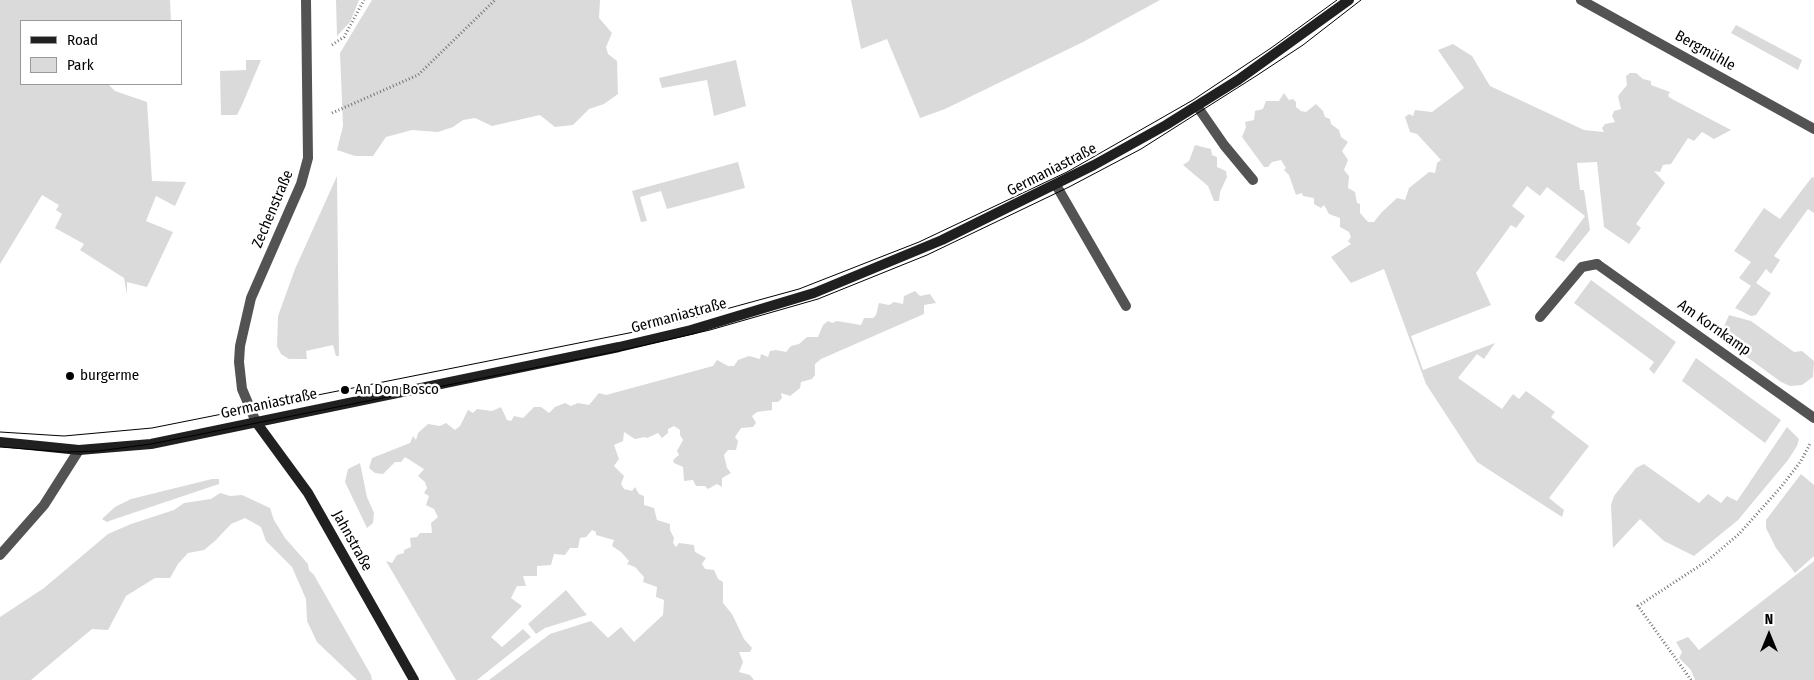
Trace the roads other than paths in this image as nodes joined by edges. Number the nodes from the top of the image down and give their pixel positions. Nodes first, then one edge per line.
1 (306, 0) edge
2 (1349, 0) edge
3 (1581, 0) edge
4 (1197, 106) junction
5 (1814, 129) edge
6 (1253, 180) dead end
7 (1056, 185) junction
8 (1126, 306) dead end
9 (1540, 317) dead end
10 (1814, 418) edge
11 (256, 422) junction
12 (0, 442) edge
13 (79, 450) junction
14 (0, 555) edge
15 (414, 680) edge

1 - 11 street, Zechenstraße
2 - 4 main road, Germaniastraße
3 - 5 street, Bergmühle
4 - 6 street
4 - 7 main road, Germaniastraße
7 - 8 street
7 - 11 main road, Germaniastraße
9 - 10 street, Am Kornkamp
11 - 13 main road, Germaniastraße
11 - 15 main road, Jahnstraße
12 - 13 main road, Germaniastraße
13 - 14 street

